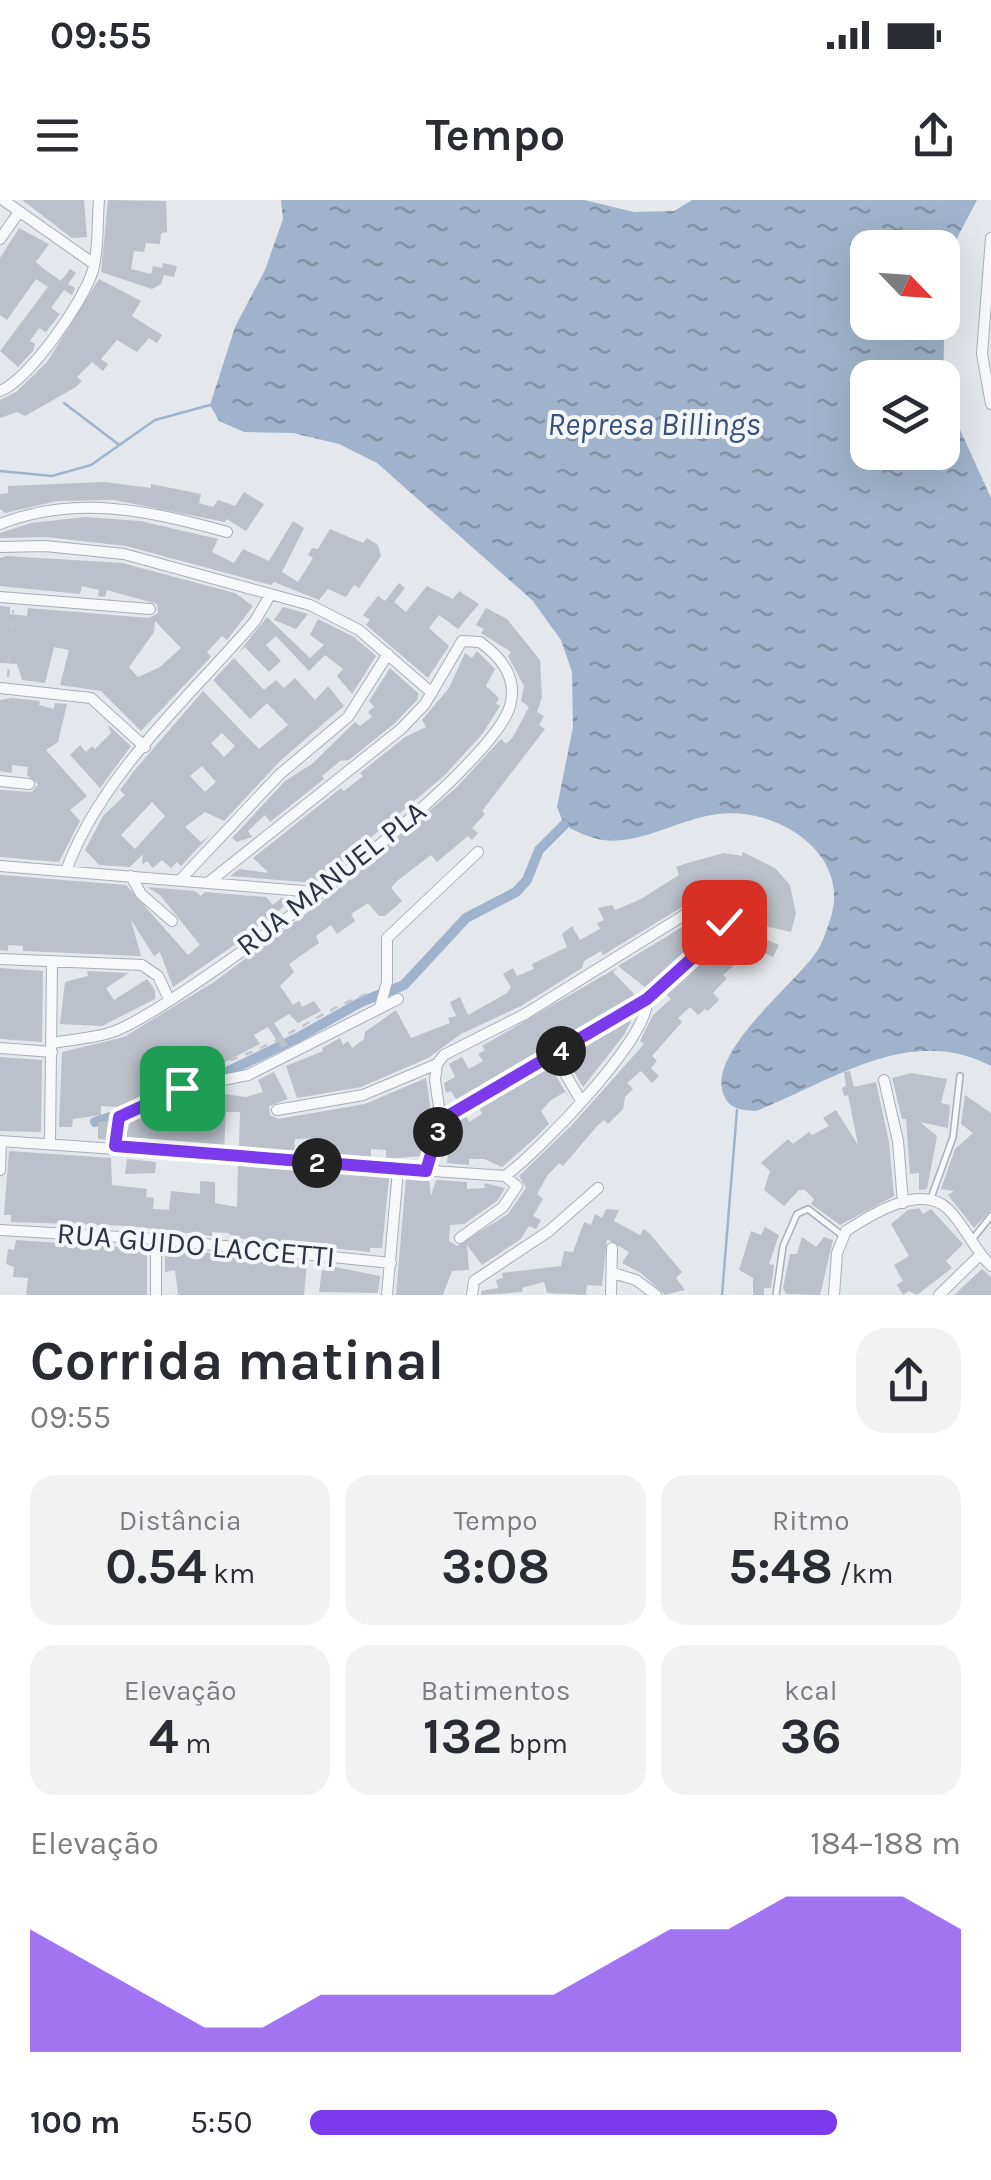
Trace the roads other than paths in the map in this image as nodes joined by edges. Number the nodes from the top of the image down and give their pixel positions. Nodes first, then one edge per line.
1 (3, 200) edge
2 (100, 200) edge
3 (19, 212) junction
4 (991, 238) edge
5 (0, 239) edge
6 (94, 264) junction
7 (0, 391) edge
8 (991, 404) edge
9 (0, 524) edge
10 (227, 532) dead end
11 (0, 547) edge
12 (269, 596) junction
13 (0, 597) edge
14 (150, 609) dead end
15 (388, 654) junction
16 (4, 688) edge
17 (432, 692) junction
18 (145, 747) junction
19 (0, 781) edge
20 (29, 784) dead end
21 (478, 852) dead end
22 (0, 866) edge
23 (66, 871) junction
24 (131, 876) junction
25 (180, 878) junction
26 (210, 882) junction
27 (316, 892) junction
28 (172, 921) dead end
29 (0, 959) edge
30 (52, 963) junction
31 (649, 998) junction
32 (169, 999) junction
33 (398, 999) dead end
34 (380, 1006) junction
35 (0, 1048) edge
36 (52, 1048) junction
37 (554, 1055) junction
38 (437, 1064) junction
39 (960, 1076) dead end
40 (884, 1080) dead end
41 (580, 1099) junction
42 (277, 1110) dead end
43 (441, 1120) junction
44 (1, 1141) edge
45 (50, 1142) junction
46 (115, 1146) junction
47 (0, 1170) edge
48 (398, 1170) junction
49 (426, 1171) junction
50 (505, 1176) junction
51 (598, 1188) dead end
52 (933, 1199) junction
53 (904, 1203) junction
54 (991, 1216) edge
55 (0, 1230) edge
56 (842, 1236) junction
57 (460, 1238) dead end
58 (156, 1239) junction
59 (971, 1241) junction
60 (612, 1248) dead end
61 (980, 1256) junction
62 (391, 1262) junction
63 (991, 1266) edge
64 (613, 1273) junction
65 (156, 1295) edge
66 (387, 1295) edge
67 (472, 1295) edge
68 (611, 1295) edge
69 (656, 1295) edge
70 (776, 1295) edge
71 (834, 1295) edge
72 (939, 1295) edge

1 - 3 street
2 - 6 street
3 - 5 street
3 - 6 street
4 - 8 street
6 - 7 street
9 - 10 street
11 - 12 street
12 - 15 street
12 - 18 street
13 - 14 street
15 - 17 street
15 - 25 street
16 - 18 street
17 - 26 street
17 - 27 street, RUA MANUEL PLA
18 - 23 street
19 - 20 street
21 - 34 street
22 - 23 street
23 - 24 street
24 - 25 street
24 - 28 street
25 - 26 street
26 - 27 street
27 - 32 street, RUA MANUEL PLA
29 - 30 street
30 - 32 street
30 - 36 street
31 - 37 street
31 - 38 street
31 - 41 street
32 - 36 street, RUA MANUEL PLA
33 - 34 street
34 - 46 street
35 - 36 street, RUA MANUEL PLA
36 - 45 street
37 - 41 street
37 - 43 street
38 - 42 street
38 - 43 street
39 - 52 lane
40 - 53 street
41 - 50 street
43 - 49 street
44 - 45 street
44 - 47 street
45 - 46 street
46 - 48 street
48 - 49 street
48 - 62 street
49 - 50 street
50 - 57 street
51 - 67 street
52 - 53 street
52 - 59 street
53 - 56 street
54 - 59 lane
55 - 58 street, RUA GUIDO LACCETTI
56 - 70 lane
56 - 71 street
58 - 62 street, RUA GUIDO LACCETTI
58 - 65 street
59 - 61 street
60 - 64 street
61 - 63 street
61 - 72 street
62 - 66 street
64 - 68 street
64 - 69 street

